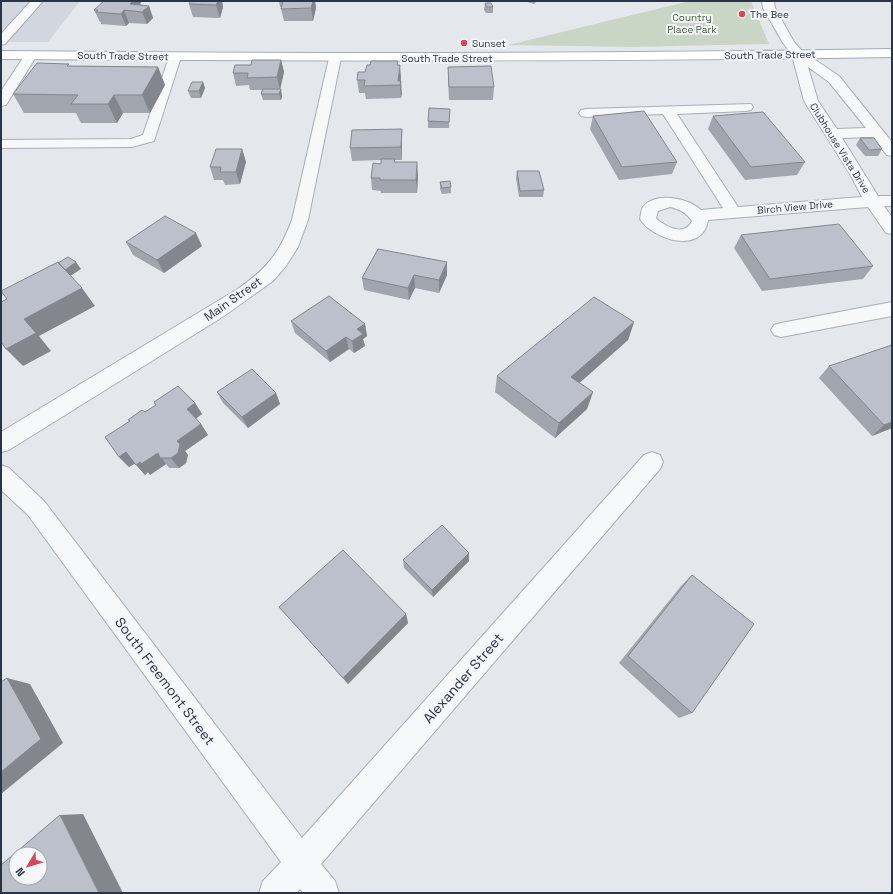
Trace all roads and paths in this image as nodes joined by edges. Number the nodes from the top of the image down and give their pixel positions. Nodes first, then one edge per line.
1 (37, 1) edge
2 (768, 1) edge
3 (1, 41) edge
4 (892, 53) edge
5 (798, 54) junction
6 (1, 55) edge
7 (31, 55) junction
8 (174, 57) junction
9 (335, 58) junction
10 (1, 102) edge
11 (746, 107) dead end
12 (668, 111) junction
13 (586, 113) dead end
14 (876, 132) junction
15 (832, 134) junction
16 (1, 144) edge
17 (892, 152) edge
18 (892, 201) edge
19 (873, 202) junction
20 (734, 213) junction
21 (697, 216) dead end
22 (892, 229) edge
23 (892, 309) edge
24 (781, 330) dead end
25 (1, 443) edge
26 (652, 462) dead end
27 (1, 475) edge
28 (301, 863) junction
29 (275, 893) edge
30 (323, 893) edge

1 - 3 street
2 - 5 street
4 - 5 main road, South Trade Street
5 - 9 main road, South Trade Street
5 - 14 street
5 - 15 street, Clubhouse Vista Drive
6 - 7 main road, South Trade Street
7 - 8 main road, South Trade Street
7 - 10 street
8 - 9 main road, South Trade Street
8 - 16 street
9 - 25 street, Main Street
11 - 12 street
12 - 13 street
12 - 20 street
14 - 15 street
14 - 17 street
15 - 19 street, Clubhouse Vista Drive
18 - 19 street, Birch View Drive
19 - 20 street, Birch View Drive
19 - 22 street, Clubhouse Vista Drive
20 - 21 street, Birch View Drive
23 - 24 street
26 - 28 street, Alexander Street
27 - 28 street, South Freemont Street
28 - 29 street, Alexander Street
28 - 30 street, South Freemont Street

